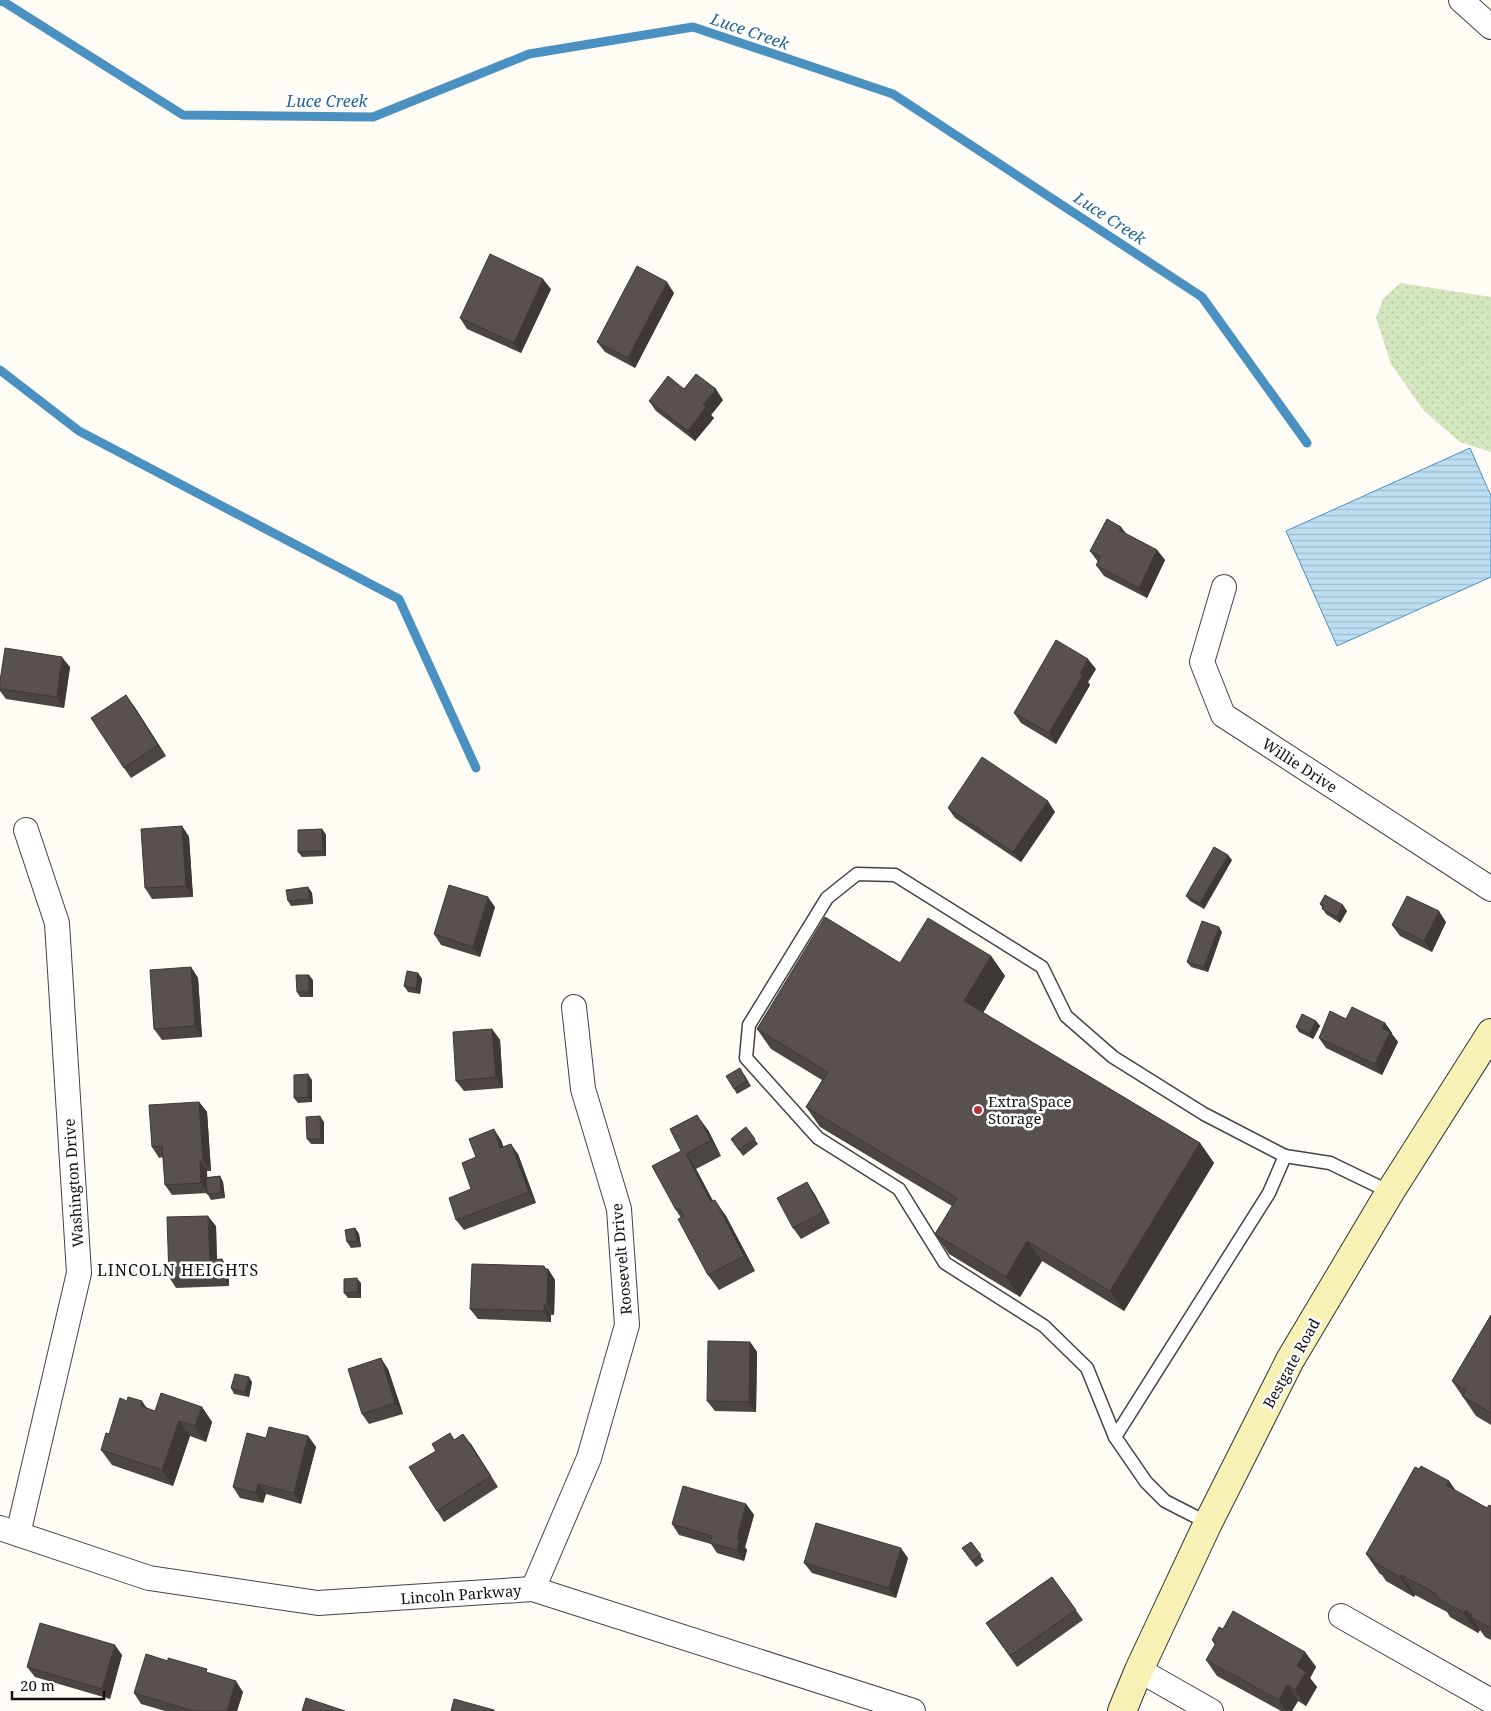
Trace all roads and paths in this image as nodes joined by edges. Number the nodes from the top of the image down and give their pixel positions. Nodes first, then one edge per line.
1 (1461, 0) edge
2 (1491, 27) edge
3 (1224, 587) dead end
4 (26, 830) dead end
5 (1491, 889) edge
6 (574, 1007) dead end
7 (1491, 1033) edge
8 (1285, 1156) junction
9 (1390, 1192) junction
10 (1115, 1437) junction
11 (1208, 1523) junction
12 (9, 1531) edge
13 (533, 1590) junction
14 (1341, 1616) dead end
15 (1139, 1670) junction
16 (1491, 1701) edge
17 (913, 1711) edge
18 (1122, 1711) edge
19 (1211, 1711) edge

1 - 2 street
3 - 5 street, Willie Drive
4 - 12 street, Washington Drive
6 - 13 street, Roosevelt Drive
7 - 9 main road, Bestgate Road
8 - 9 lane
8 - 10 lane
8 - 10 lane
9 - 11 main road, Bestgate Road
10 - 11 lane
11 - 15 main road, Bestgate Road
12 - 13 street, Lincoln Parkway
13 - 17 street, Lincoln Parkway
14 - 16 street
15 - 18 main road, Bestgate Road
15 - 19 street

